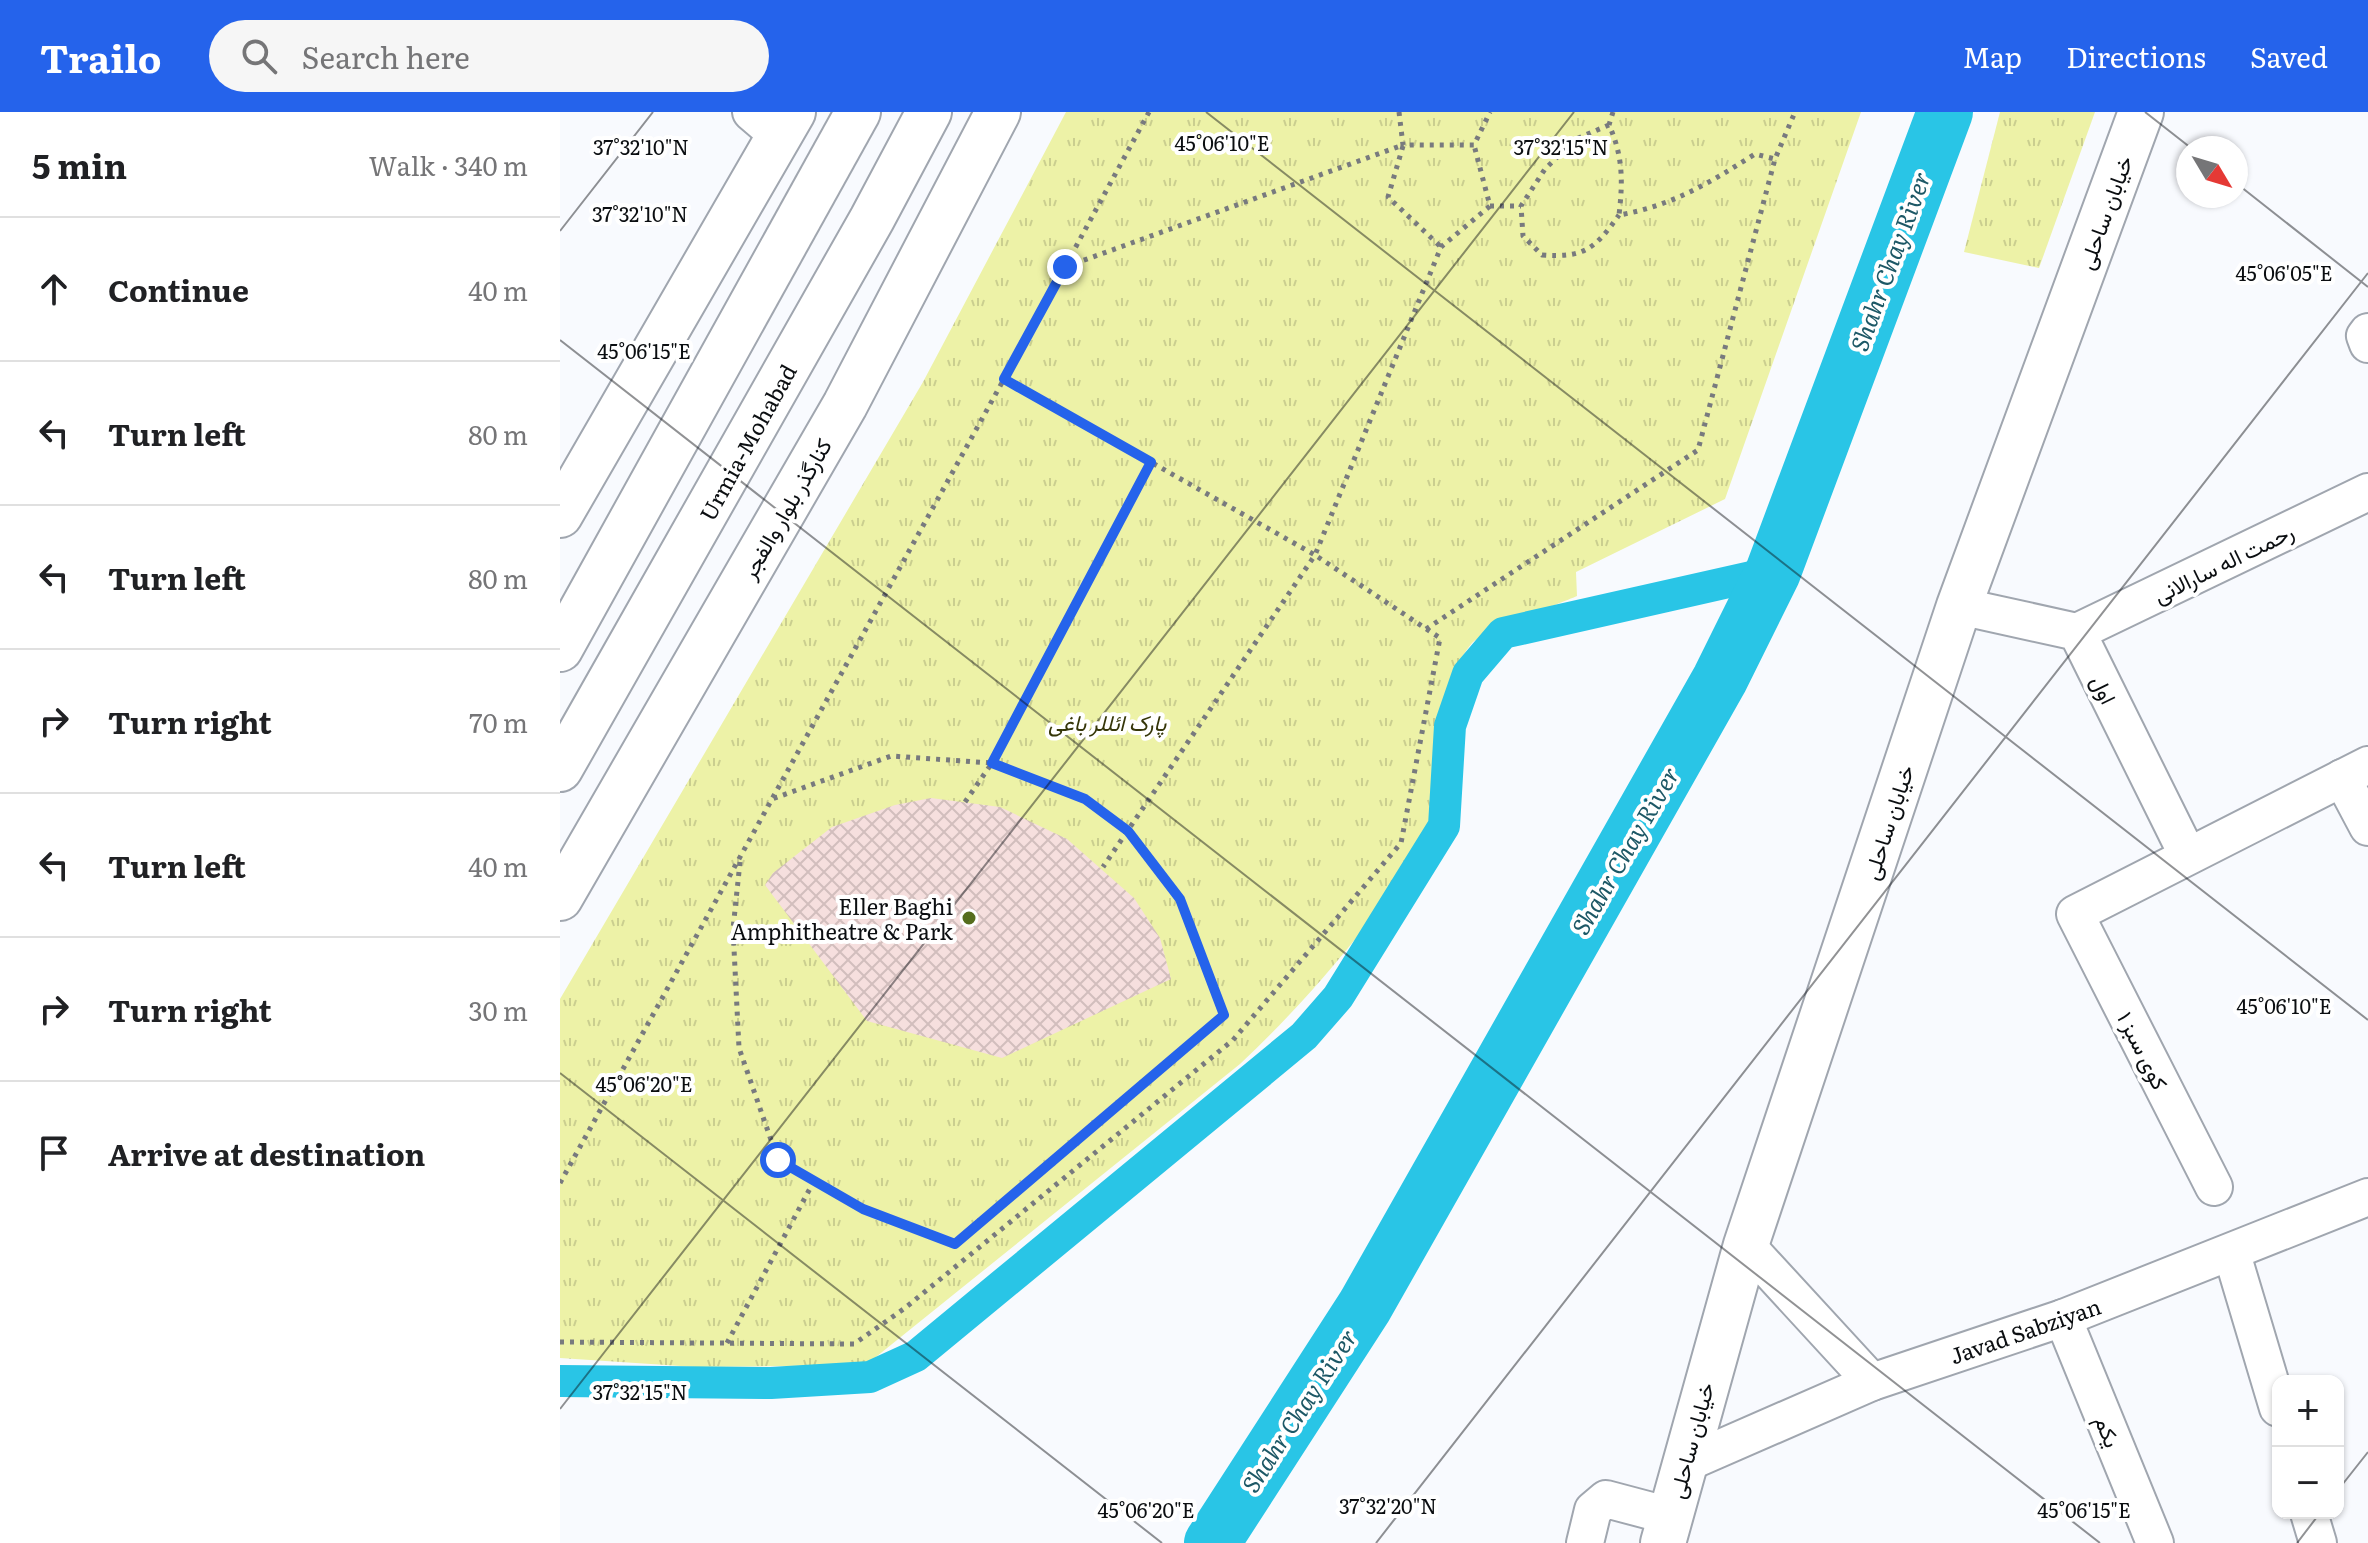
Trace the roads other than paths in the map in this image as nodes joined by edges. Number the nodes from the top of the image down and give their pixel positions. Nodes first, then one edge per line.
1 (858, 112) edge
2 (929, 112) edge
3 (998, 112) edge
4 (2141, 112) edge
5 (774, 120) edge
6 (2368, 332) edge
7 (2368, 344) edge
8 (2368, 492) edge
9 (560, 515) edge
10 (1959, 606) junction
11 (2077, 632) junction
12 (560, 649) edge
13 (560, 769) edge
14 (2355, 771) edge
15 (2368, 827) edge
16 (2187, 854) junction
17 (560, 898) edge
18 (2214, 1187) dead end
19 (2368, 1197) edge
20 (1746, 1245) junction
21 (2232, 1254) junction
22 (2063, 1318) junction
23 (1872, 1382) junction
24 (2272, 1388) edge
25 (1682, 1465) junction
26 (2311, 1519) edge
27 (1666, 1529) edge
28 (1585, 1543) edge
29 (2155, 1543) edge
30 (2318, 1543) edge

1 - 12 main road
2 - 13 main road, Urmia-Mohabad
3 - 17 main road, کنارگذر بلوار والفجر
4 - 10 main road, خیابان ساحلی
5 - 9 main road
6 - 7 street
8 - 11 street, رحمت اله سارالانی
10 - 11 street
10 - 20 main road, خیابان ساحلی
11 - 16 street, اول
14 - 15 street
14 - 16 street
16 - 18 street, کوی سبز ۱
19 - 21 street, Javad Sabziyan
20 - 23 street
20 - 25 main road, خیابان ساحلی
21 - 22 street, Javad Sabziyan
21 - 24 street
22 - 23 street, Javad Sabziyan
22 - 29 street, یکم
23 - 25 street, Javad Sabziyan
25 - 27 main road, خیابان ساحلی
26 - 30 street
27 - 28 street

